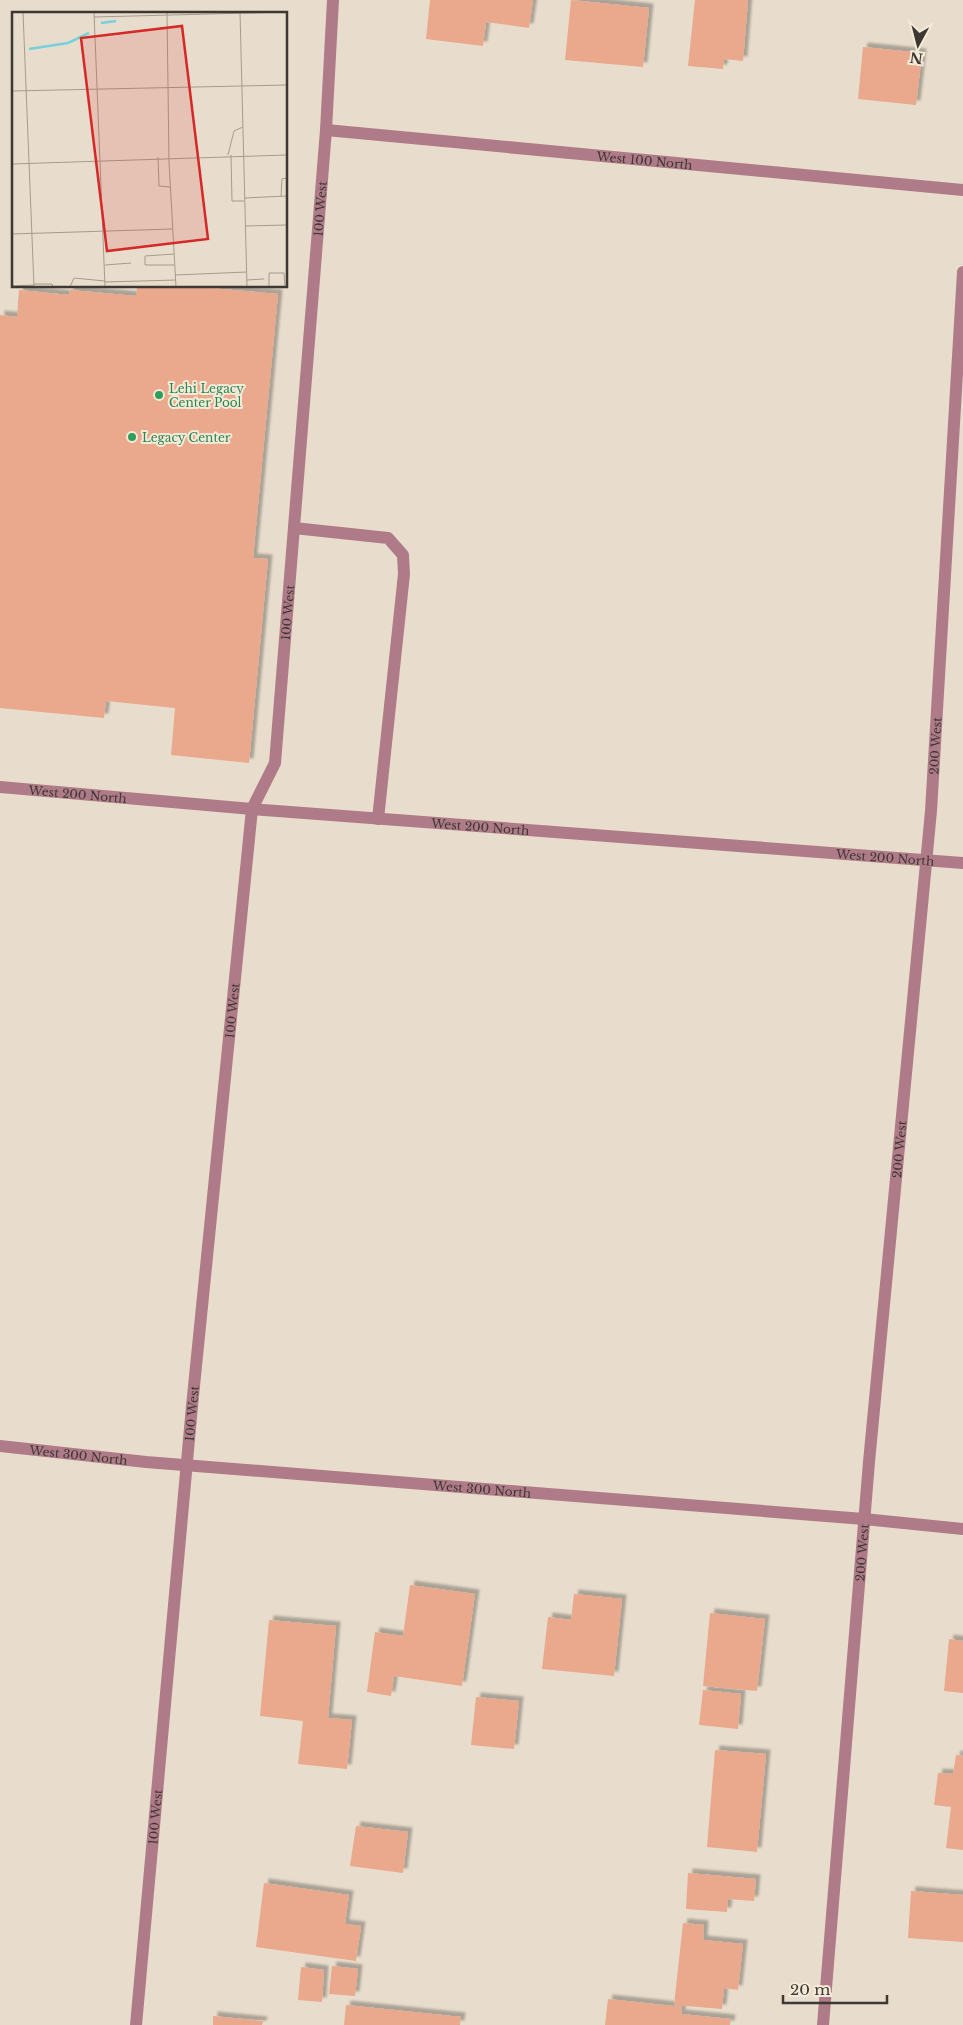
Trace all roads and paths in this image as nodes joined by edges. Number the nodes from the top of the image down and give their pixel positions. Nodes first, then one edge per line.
1 (333, 0) edge
2 (326, 130) junction
3 (963, 190) edge
4 (963, 272) edge
5 (294, 528) junction
6 (0, 787) edge
7 (252, 809) junction
8 (378, 819) junction
9 (927, 860) junction
10 (963, 863) edge
11 (0, 1446) edge
12 (186, 1465) junction
13 (864, 1519) junction
14 (963, 1529) edge
15 (136, 2025) edge
16 (823, 2025) edge

1 - 2 street, 100 West
2 - 3 street, West 100 North
2 - 5 street, 100 West
4 - 9 street, 200 West
5 - 7 street, 100 West
5 - 8 street
6 - 7 street, West 200 North
7 - 8 street, West 200 North
7 - 12 street, 100 West
8 - 9 street, West 200 North
9 - 10 street, West 200 North
9 - 13 street, 200 West
11 - 12 street, West 300 North
12 - 13 street, West 300 North
12 - 15 street, 100 West
13 - 14 street, West 300 North
13 - 16 street, 200 West

